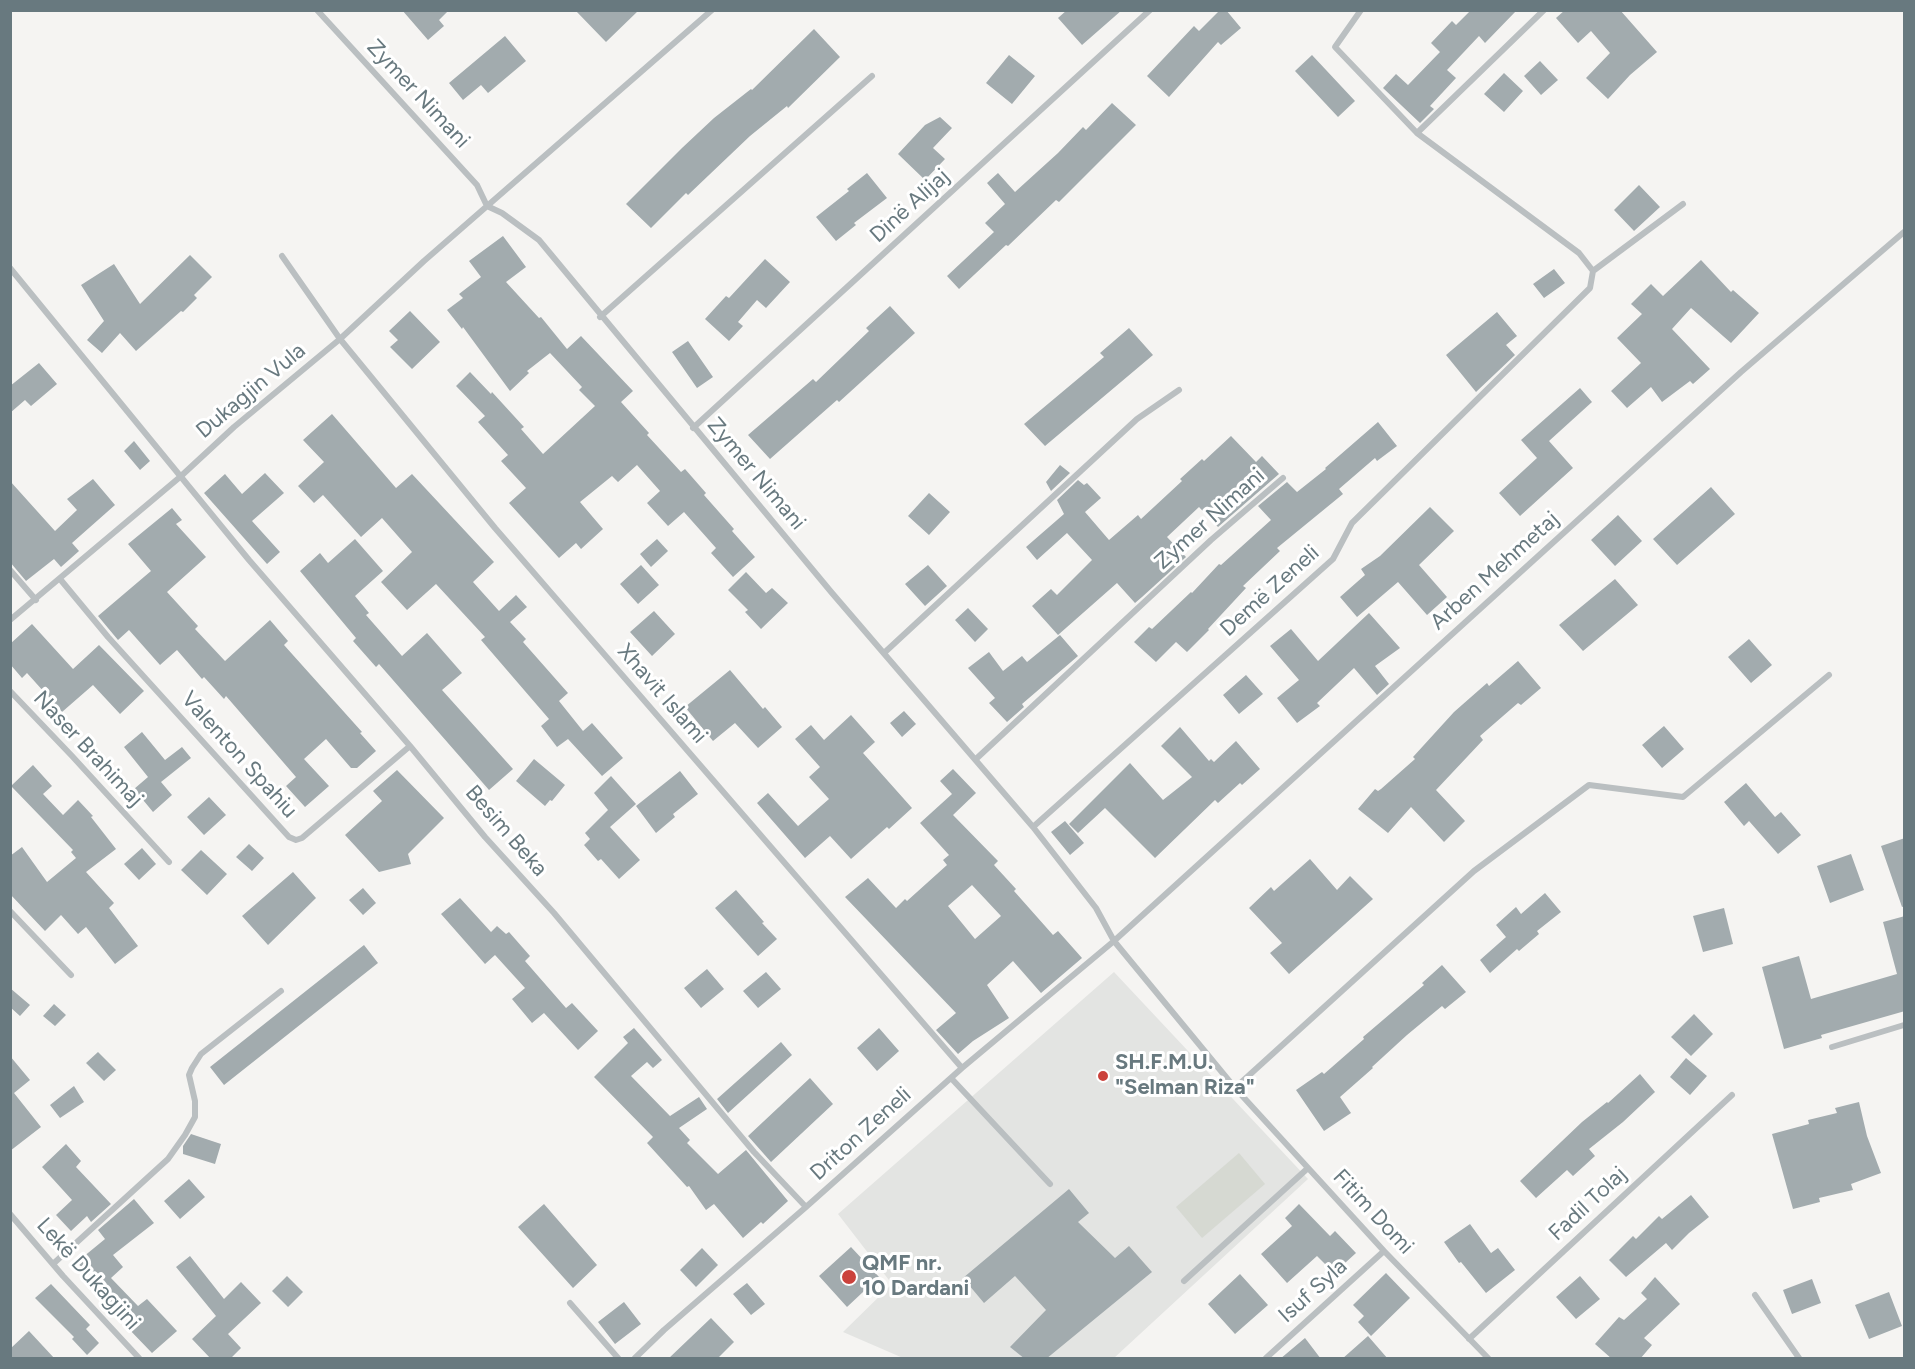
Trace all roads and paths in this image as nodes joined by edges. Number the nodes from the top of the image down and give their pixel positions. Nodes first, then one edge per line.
1 (317, 10) edge
2 (712, 10) edge
3 (1150, 10) edge
4 (1361, 10) edge
5 (1545, 10) edge
6 (872, 76) dead end
7 (1417, 133) junction
8 (1683, 204) dead end
9 (487, 206) junction
10 (1905, 232) edge
11 (282, 256) dead end
12 (10, 268) edge
13 (1593, 271) junction
14 (600, 316) junction
15 (340, 339) junction
16 (1179, 390) dead end
17 (693, 428) junction
18 (180, 477) junction
19 (1283, 478) dead end
20 (10, 570) edge
21 (60, 579) junction
22 (36, 600) junction
23 (10, 620) edge
24 (885, 653) junction
25 (1829, 675) dead end
26 (10, 691) edge
27 (411, 746) junction
28 (976, 759) junction
29 (1033, 828) junction
30 (169, 862) dead end
31 (10, 911) edge
32 (1114, 940) junction
33 (71, 975) dead end
34 (281, 991) dead end
35 (1905, 1025) edge
36 (1832, 1047) dead end
37 (962, 1068) junction
38 (951, 1078) junction
39 (1235, 1088) junction
40 (1732, 1095) dead end
41 (1308, 1168) junction
42 (1050, 1184) dead end
43 (807, 1207) junction
44 (10, 1214) edge
45 (1384, 1251) junction
46 (53, 1264) junction
47 (1184, 1281) dead end
48 (1755, 1294) dead end
49 (570, 1303) dead end
50 (1468, 1339) junction
51 (139, 1359) edge
52 (618, 1359) edge
53 (634, 1359) edge
54 (1266, 1359) edge
55 (1488, 1359) edge
56 (1799, 1359) edge

1 - 9 street, Zymer Nimani
2 - 9 street
3 - 17 street, Dinë Alijaj
4 - 7 street
5 - 7 street
6 - 14 street
7 - 13 street
8 - 13 street
9 - 14 street, Zymer Nimani
9 - 15 street, Dukagjin Vula
10 - 32 street, Arben Mehmetaj
11 - 15 street, Xhavit Islami
12 - 18 street, Besim Beka
13 - 29 street, Demë Zeneli
14 - 17 street, Zymer Nimani
15 - 18 street, Dukagjin Vula
15 - 37 street, Xhavit Islami
16 - 24 street
17 - 24 street, Zymer Nimani
18 - 21 street, Dukagjin Vula
18 - 27 street, Besim Beka
19 - 28 street, Zymer Nimani
20 - 22 street
21 - 22 street, Dukagjin Vula
21 - 27 street, Valenton Spahiu
22 - 23 street, Dukagjin Vula
24 - 28 street, Zymer Nimani
25 - 39 street
26 - 30 street, Naser Brahimaj
27 - 43 street, Besim Beka
28 - 29 street, Zymer Nimani
29 - 32 street, Zymer Nimani
31 - 33 street
32 - 37 street, Driton Zeneli
32 - 39 street, Fitim Domi
34 - 46 street
35 - 36 street
37 - 38 street, Driton Zeneli
38 - 42 street
38 - 43 street, Driton Zeneli
39 - 41 street, Fitim Domi
40 - 50 street, Fadil Tolaj
41 - 45 street, Fitim Domi
41 - 47 street
43 - 53 street, Driton Zeneli
44 - 46 street, Lekë Dukagjini
45 - 50 street, Fitim Domi
45 - 54 street, Isuf Syla
46 - 51 street, Lekë Dukagjini
48 - 56 street
49 - 52 street
50 - 55 street, Fitim Domi

